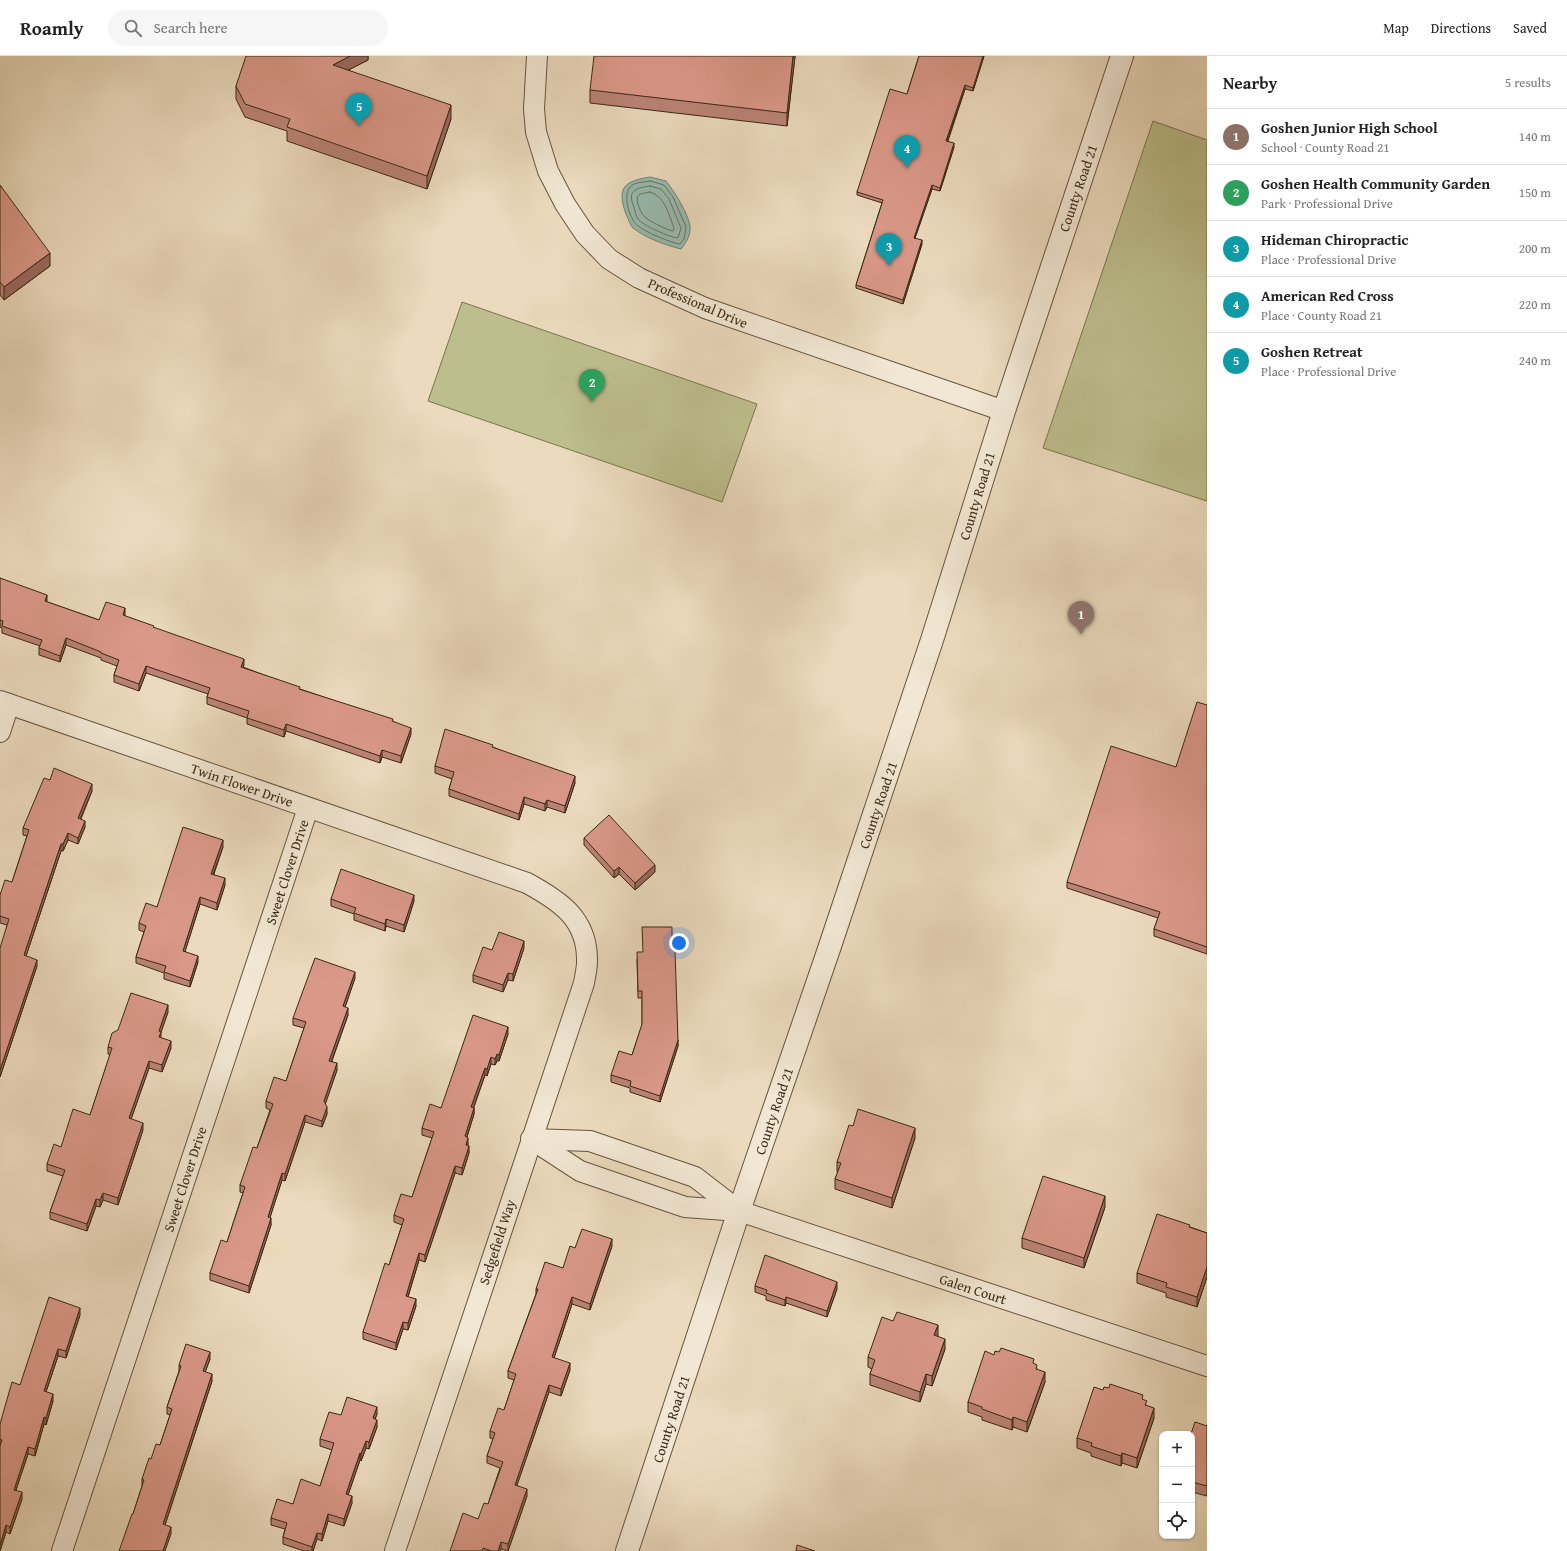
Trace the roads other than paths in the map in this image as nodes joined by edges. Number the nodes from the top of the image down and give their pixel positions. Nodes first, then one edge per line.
1 (537, 56) edge
2 (1122, 56) edge
3 (1004, 411) junction
4 (4, 703) edge
5 (0, 732) edge
6 (308, 808) junction
7 (581, 932) joint
8 (531, 1139) junction
9 (739, 1211) junction
10 (1207, 1366) edge
11 (62, 1551) edge
12 (395, 1551) edge
13 (627, 1551) edge

1 - 3 street, Professional Drive
2 - 3 street, County Road 21
3 - 9 street, County Road 21
4 - 5 street
4 - 6 street, Twin Flower Drive
6 - 7 street, Twin Flower Drive
6 - 11 street, Sweet Clover Drive
7 - 8 street, Sedgefield Way
8 - 9 street
8 - 9 street
8 - 12 street, Sedgefield Way
9 - 10 street, Galen Court
9 - 13 street, County Road 21

